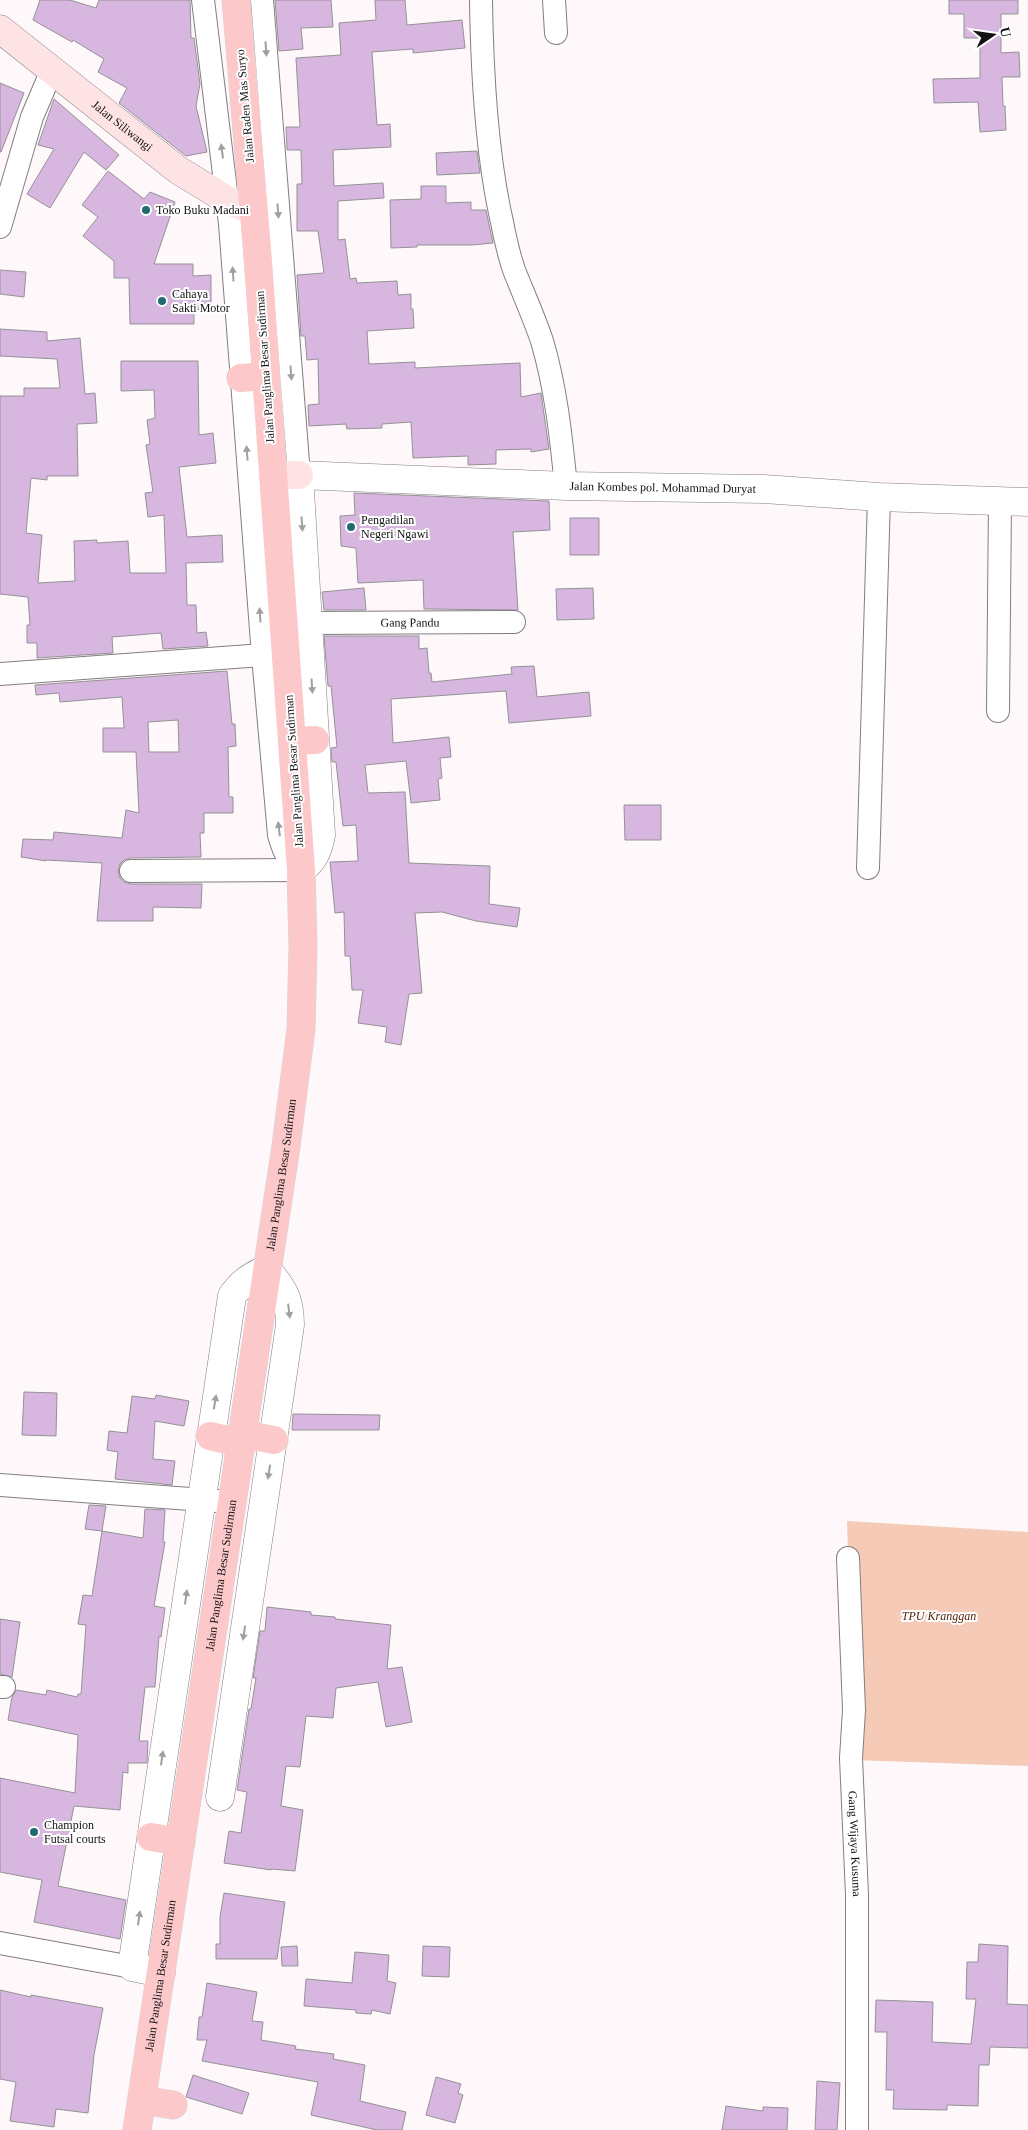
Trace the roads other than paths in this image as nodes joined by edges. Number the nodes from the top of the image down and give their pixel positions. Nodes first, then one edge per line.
1 (203, 0) edge
2 (236, 0) edge
3 (262, 0) edge
4 (481, 0) edge
5 (554, 0) edge
6 (0, 29) edge
7 (556, 33) dead end
8 (52, 70) junction
9 (227, 200) junction
10 (253, 211) junction
11 (0, 227) edge
12 (254, 377) junction
13 (286, 475) junction
14 (566, 486) junction
15 (878, 497) junction
16 (1000, 501) junction
17 (1028, 502) edge
18 (514, 622) dead end
19 (308, 623) junction
20 (274, 655) junction
21 (0, 674) edge
22 (998, 711) dead end
23 (303, 740) junction
24 (868, 868) dead end
25 (131, 870) dead end
26 (301, 870) junction
27 (267, 1269) junction
28 (210, 1436) junction
29 (241, 1438) junction
30 (274, 1440) junction
31 (0, 1485) edge
32 (200, 1499) junction
33 (231, 1502) junction
34 (848, 1558) dead end
35 (220, 1797) dead end
36 (150, 1837) junction
37 (181, 1842) junction
38 (0, 1943) edge
39 (132, 1967) junction
40 (161, 1973) junction
41 (142, 2100) junction
42 (173, 2105) dead end
43 (138, 2130) edge
44 (857, 2130) edge

9 -> 1 street
2 - 10 main road, Jalan Raden Mas Suryo
3 -> 13 street
4 - 14 street
5 - 7 street
6 - 8 main road, Jalan Siliwangi
8 - 9 main road, Jalan Siliwangi
8 - 11 street
9 - 10 main road, Jalan Siliwangi
12 -> 9 street
10 - 12 main road, Jalan Panglima Besar Sudirman
12 - 13 main road, Jalan Panglima Besar Sudirman
20 -> 12 street
13 - 14 street, Jalan Kombes pol. Mohammad Duryat
13 -> 19 street
13 - 20 main road, Jalan Panglima Besar Sudirman
14 - 15 street, Jalan Kombes pol. Mohammad Duryat
15 - 16 street, Jalan Kombes pol. Mohammad Duryat
15 - 24 street
16 - 17 street, Jalan Kombes pol. Mohammad Duryat
16 - 22 street
18 - 19 street, Gang Pandu
19 -> 23 street
20 - 21 street
20 - 23 main road, Jalan Panglima Besar Sudirman
26 -> 20 street
23 - 26 main road, Jalan Panglima Besar Sudirman
25 - 26 street
26 - 27 main road, Jalan Panglima Besar Sudirman
28 -> 27 street
27 - 29 main road, Jalan Panglima Besar Sudirman
27 -> 30 street
28 - 29 main road
28 - 32 street
29 - 30 main road
29 - 33 main road, Jalan Panglima Besar Sudirman
30 -> 35 street
31 - 32 street
32 - 33 street
36 -> 32 street
33 - 37 main road, Jalan Panglima Besar Sudirman
34 - 44 street, Gang Wijaya Kusuma
36 - 37 main road
39 -> 36 street
37 - 40 main road, Jalan Panglima Besar Sudirman
38 - 39 street
39 - 40 street
40 - 41 main road, Jalan Panglima Besar Sudirman
41 - 42 main road
41 - 43 main road, Jalan Panglima Besar Sudirman

